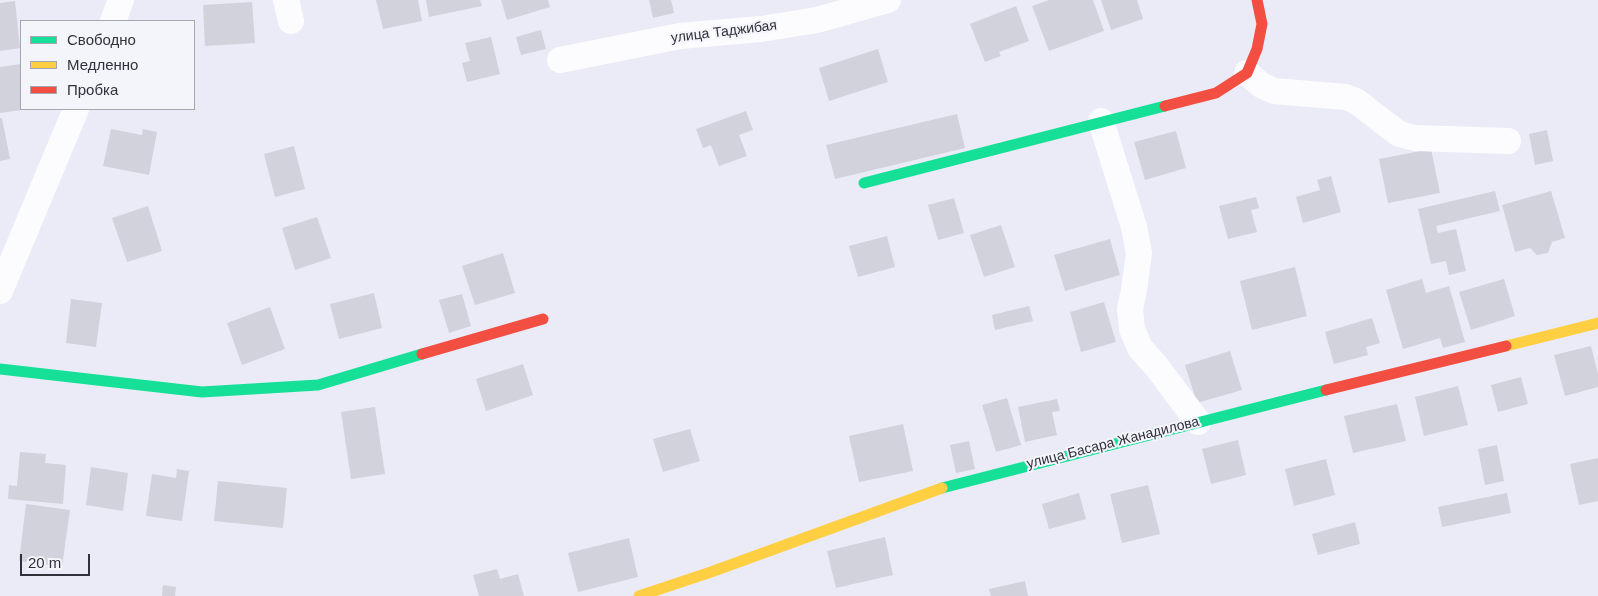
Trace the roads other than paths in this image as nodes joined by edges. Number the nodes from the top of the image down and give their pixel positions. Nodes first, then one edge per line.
1 (121, 0) edge
2 (888, 0) edge
3 (1257, 0) edge
4 (112, 20) edge
5 (560, 60) dead end
6 (1247, 73) junction
7 (76, 110) edge
8 (1101, 121) junction
9 (1508, 141) dead end
10 (864, 183) dead end
11 (0, 291) edge
12 (542, 319) dead end
13 (1598, 323) edge
14 (0, 369) edge
15 (1198, 422) junction
16 (638, 596) edge

1 - 4 street
2 - 5 street, улица Таджибая
3 - 6 street
6 - 8 street
6 - 9 street
7 - 11 street
8 - 10 street
8 - 15 street
12 - 14 street
13 - 15 street, улица Басара Жанадилова
15 - 16 street, улица Басара Жанадилова

